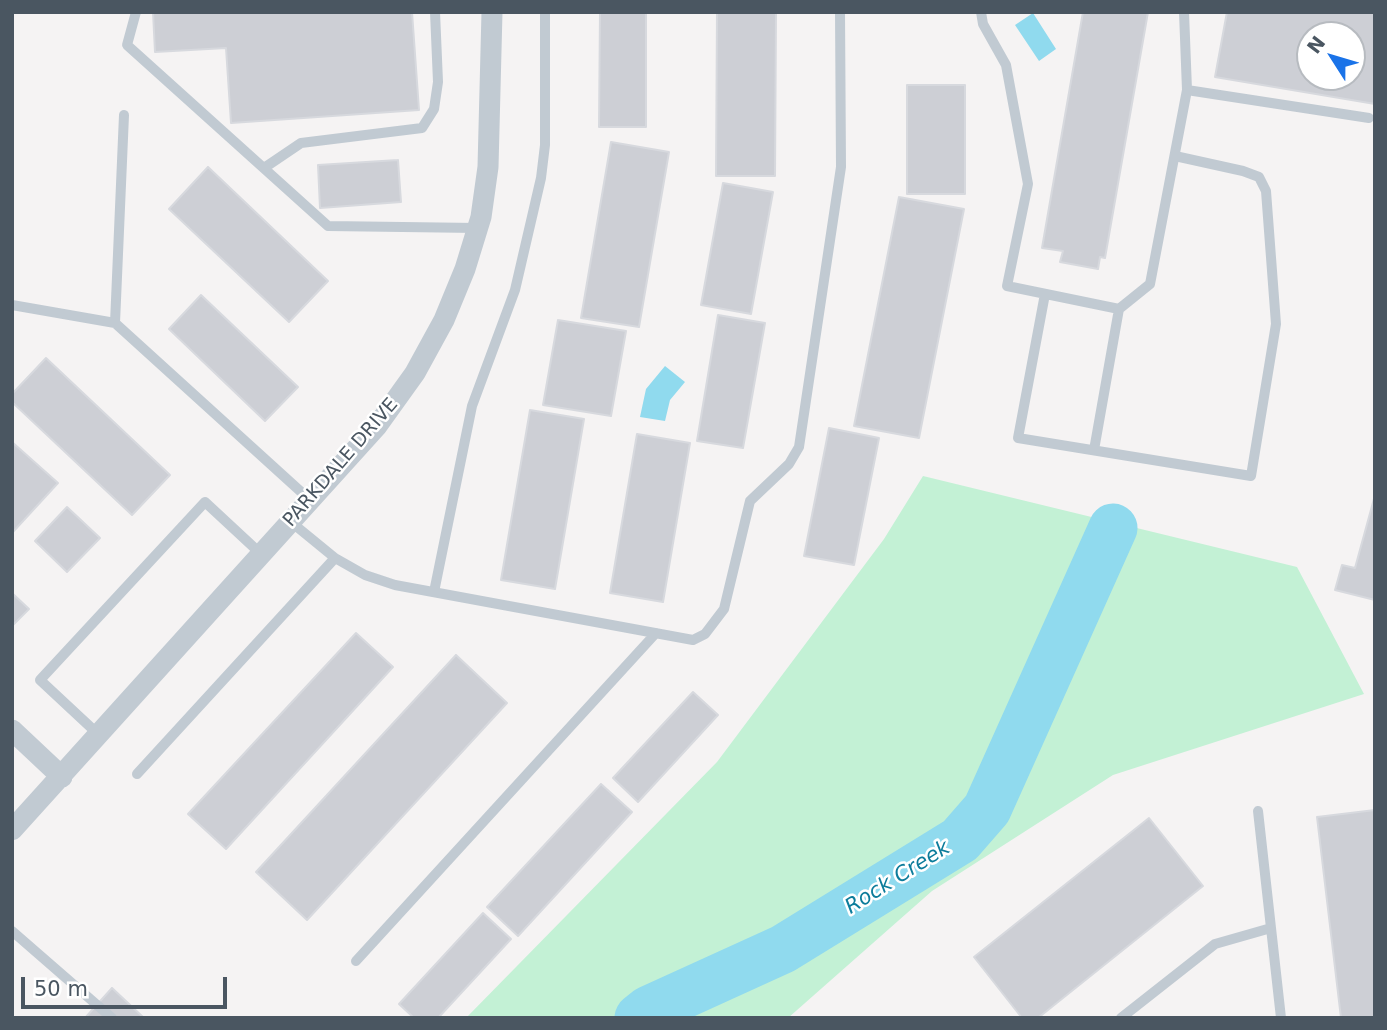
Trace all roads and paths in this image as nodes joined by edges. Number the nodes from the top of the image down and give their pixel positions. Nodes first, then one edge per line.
1 (136, 12) edge
2 (435, 12) edge
3 (492, 12) edge
4 (545, 12) edge
5 (840, 12) edge
6 (981, 12) edge
7 (1184, 12) edge
8 (1187, 90) junction
9 (124, 115) dead end
10 (1369, 118) dead end
11 (1175, 156) junction
12 (264, 168) junction
13 (477, 228) junction
14 (1045, 294) junction
15 (12, 305) edge
16 (1119, 309) junction
17 (115, 323) junction
18 (1094, 450) junction
19 (310, 500) junction
20 (291, 522) junction
21 (261, 555) junction
22 (335, 558) junction
23 (434, 593) junction
24 (656, 633) junction
25 (12, 730) edge
26 (99, 735) junction
27 (137, 774) dead end
28 (62, 777) junction
29 (1258, 811) dead end
30 (12, 830) edge
31 (1270, 929) junction
32 (12, 932) edge
33 (356, 961) dead end
34 (112, 1018) edge
35 (1121, 1018) edge
36 (1281, 1018) edge

1 - 12 lane
2 - 12 lane
3 - 13 street, PARKDALE DRIVE
4 - 23 lane
5 - 24 lane
6 - 14 lane
7 - 8 lane
8 - 10 lane
8 - 11 lane
9 - 17 lane
11 - 16 lane
11 - 18 lane
12 - 13 lane
13 - 19 street, PARKDALE DRIVE
14 - 16 lane
14 - 18 lane
15 - 17 lane
16 - 18 lane
17 - 19 lane
19 - 20 street, PARKDALE DRIVE
20 - 21 street, PARKDALE DRIVE
20 - 22 lane
21 - 26 street, PARKDALE DRIVE
21 - 26 lane
22 - 23 lane
22 - 27 lane
23 - 24 lane
24 - 33 lane
25 - 28 street
26 - 28 street, PARKDALE DRIVE
28 - 30 street, PARKDALE DRIVE
29 - 31 lane
31 - 35 lane
31 - 36 lane
32 - 34 lane

